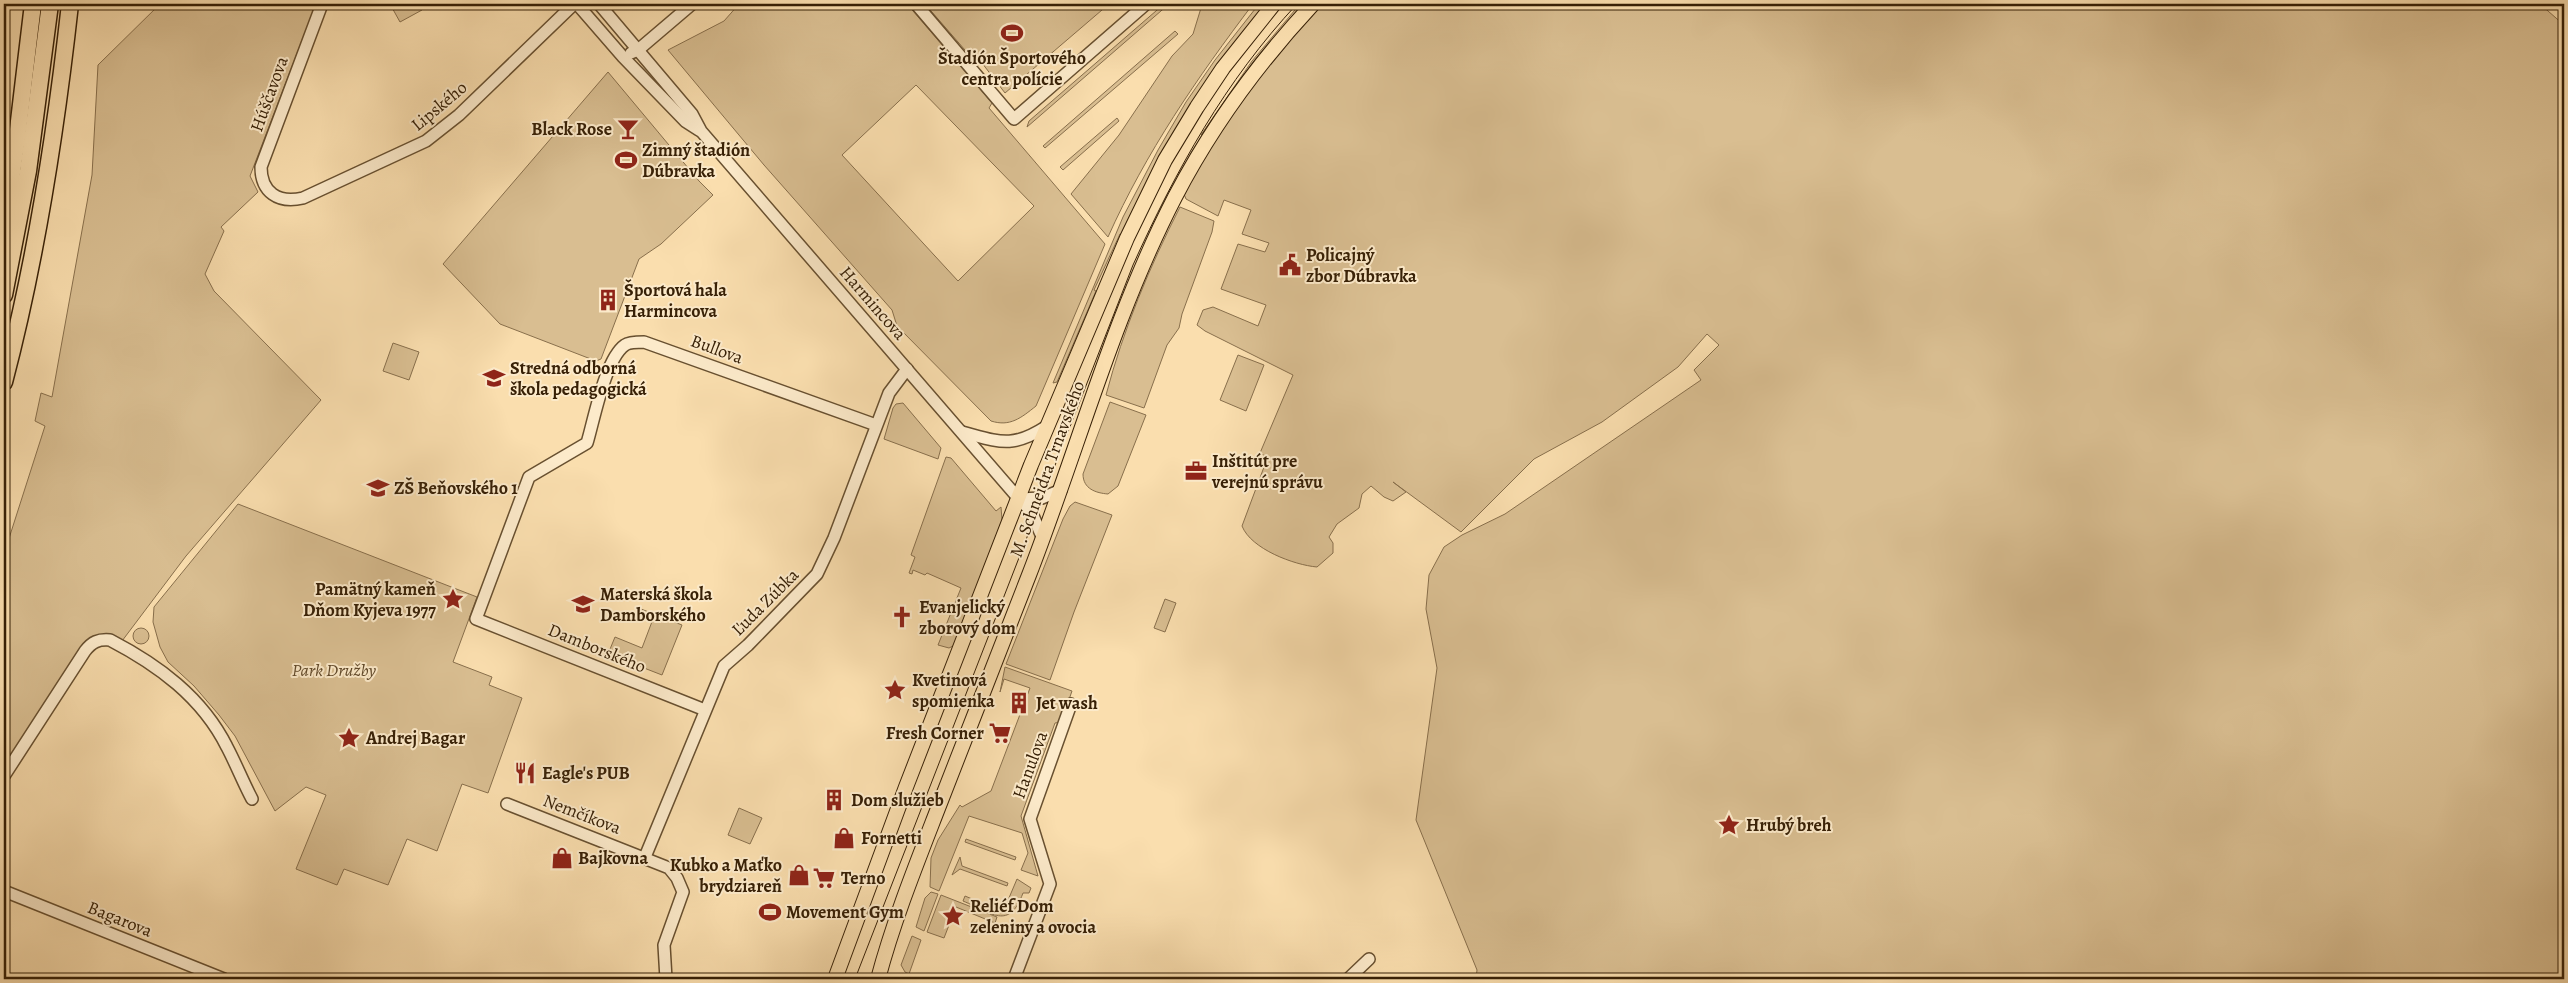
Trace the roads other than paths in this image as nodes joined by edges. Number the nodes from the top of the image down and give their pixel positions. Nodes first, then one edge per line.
1 (33, 4) edge
2 (50, 4) edge
3 (70, 4) edge
4 (322, 4) edge
5 (575, 4) edge
6 (599, 4) edge
7 (692, 4) edge
8 (916, 4) edge
9 (1146, 4) edge
10 (1274, 4) edge
11 (1313, 4) edge
12 (638, 50) junction
13 (623, 57) junction
14 (701, 131) junction
15 (273, 195) joint
16 (10, 266) junction
17 (4, 295) edge
18 (907, 369) junction
19 (4, 382) edge
20 (876, 425) junction
21 (1047, 426) junction
22 (962, 432) junction
23 (1061, 490) junction
24 (1019, 499) junction
25 (1043, 539) junction
26 (476, 618) joint
27 (1071, 704) dead end
28 (705, 710) junction
29 (4, 776) edge
30 (252, 799) dead end
31 (507, 804) dead end
32 (645, 858) junction
33 (4, 891) edge
34 (1369, 959) dead end
35 (224, 979) edge
36 (666, 979) edge
37 (835, 979) edge
38 (878, 979) edge
39 (1014, 979) edge
40 (1348, 979) edge

1 - 16 highway
2 - 16 highway
3 - 19 highway
4 - 15 street, Húščavova
5 - 13 street, Harmincova
5 - 15 street, Lipského
6 - 12 street, Harmincova
7 - 12 street
8 - 9 street
10 - 21 main road, M. Schneidra Trnavského
11 - 23 main road, M. Schneidra Trnavského
12 - 13 street
12 - 14 street, Harmincova
13 - 14 street, Harmincova
14 - 18 street, Harmincova
16 - 17 highway
18 - 20 street, Ľuda Zúbka
18 - 22 street, Harmincova
20 - 26 street, Bullova
20 - 28 street, Ľuda Zúbka
21 - 22 street
21 - 24 main road, M. Schneidra Trnavského
22 - 24 street, Harmincova
23 - 24 street
23 - 25 main road, M. Schneidra Trnavského
24 - 25 street, Harmincova
24 - 37 main road, M. Schneidra Trnavského
25 - 38 main road, M. Schneidra Trnavského
26 - 28 street, Damborského
27 - 39 street, Hanulova
28 - 32 street, Ľuda Zúbka
29 - 30 street
31 - 32 street, Nemčíkova
32 - 36 street, Nemčíkova
33 - 35 street, Bagarova
34 - 40 street

